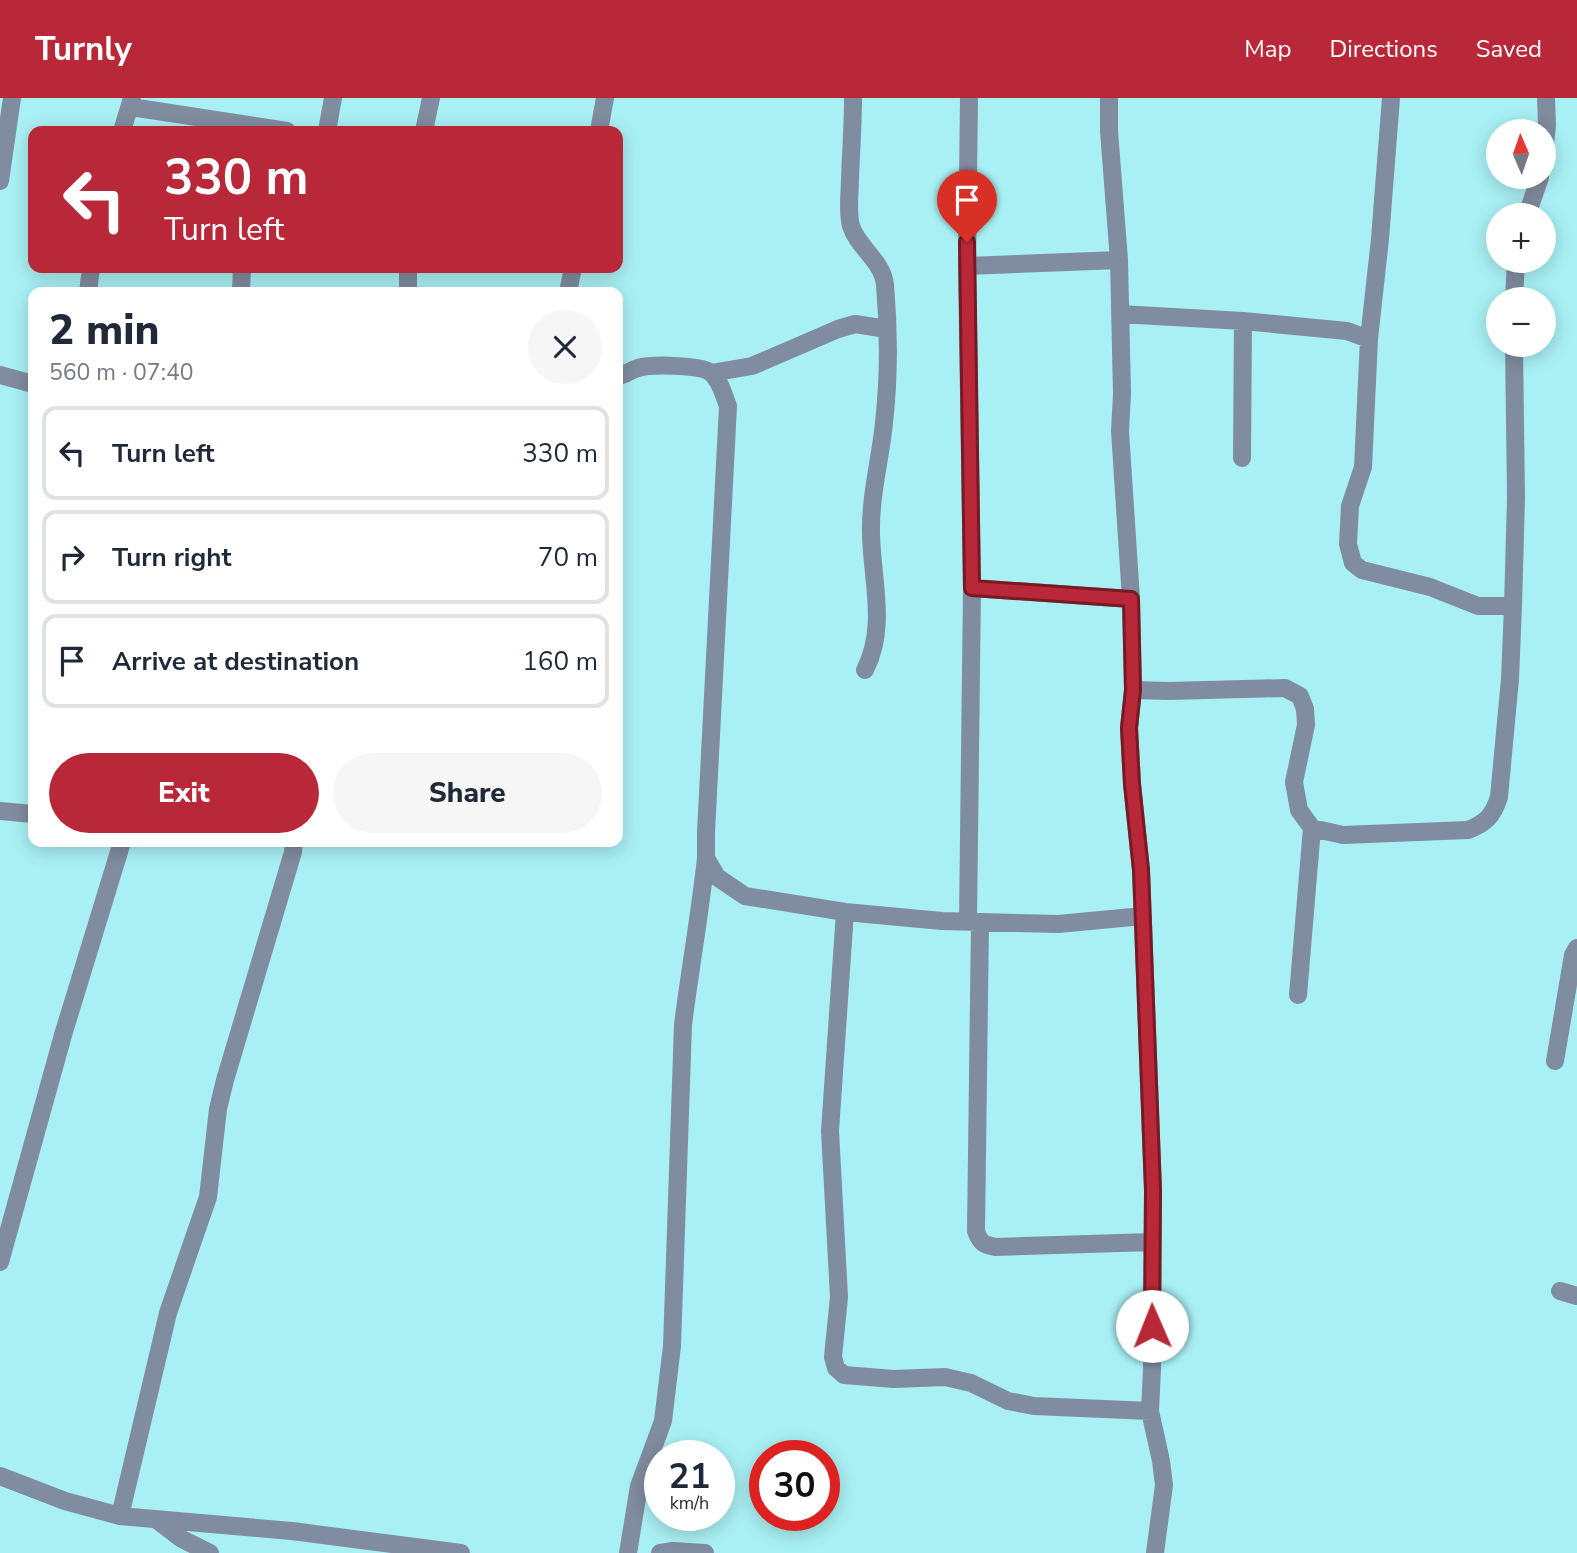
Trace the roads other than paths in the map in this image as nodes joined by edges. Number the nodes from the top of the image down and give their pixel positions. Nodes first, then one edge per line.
1 (12, 98) edge
2 (333, 98) edge
3 (431, 98) edge
4 (605, 98) edge
5 (853, 98) edge
6 (970, 98) edge
7 (1109, 98) edge
8 (1391, 98) edge
9 (1546, 98) edge
10 (131, 103) edge
11 (1547, 119) edge
12 (124, 126) edge
13 (259, 126) edge
14 (328, 126) edge
15 (425, 126) edge
16 (600, 126) edge
17 (3, 150) edge
18 (0, 181) edge
19 (1119, 260) junction
20 (967, 266) junction
21 (1120, 314) junction
22 (1243, 321) junction
23 (887, 329) junction
24 (1369, 339) junction
25 (1514, 357) edge
26 (712, 373) junction
27 (623, 374) edge
28 (0, 375) edge
29 (28, 383) edge
30 (1242, 458) dead end
31 (972, 588) junction
32 (1131, 599) junction
33 (1513, 606) junction
34 (865, 670) dead end
35 (1133, 690) junction
36 (0, 811) edge
37 (28, 814) edge
38 (1312, 828) junction
39 (120, 847) edge
40 (294, 847) edge
41 (706, 858) junction
42 (845, 912) junction
43 (1143, 916) junction
44 (974, 922) junction
45 (1577, 948) edge
46 (1298, 995) dead end
47 (1555, 1061) dead end
48 (1152, 1242) junction
49 (0, 1262) edge
50 (1150, 1411) junction
51 (0, 1476) edge
52 (120, 1517) junction
53 (156, 1519) junction
54 (210, 1553) edge
55 (461, 1553) edge
56 (628, 1553) edge
57 (660, 1553) edge
58 (705, 1553) edge
59 (1155, 1553) edge

1 - 17 street
2 - 14 street
3 - 15 street
4 - 16 street
5 - 23 street
6 - 20 street
7 - 19 street
8 - 24 street
9 - 11 street
10 - 12 street
10 - 13 street
17 - 18 street
19 - 20 street
19 - 21 street
20 - 31 street
21 - 22 street
21 - 32 street
22 - 24 street
22 - 30 street
23 - 26 street
23 - 34 street
24 - 33 street
25 - 33 street
26 - 27 street
26 - 41 street
28 - 29 street
31 - 32 street
31 - 44 street
32 - 35 street
33 - 38 street
35 - 38 street
35 - 43 street
36 - 37 street
38 - 46 street
39 - 49 street
40 - 52 street
41 - 42 street
41 - 56 street
42 - 44 street
42 - 50 street
43 - 44 street
43 - 48 street
44 - 48 street
45 - 47 street
48 - 50 street
50 - 59 street
51 - 52 street
52 - 53 street
53 - 54 street
53 - 55 street
57 - 58 street

